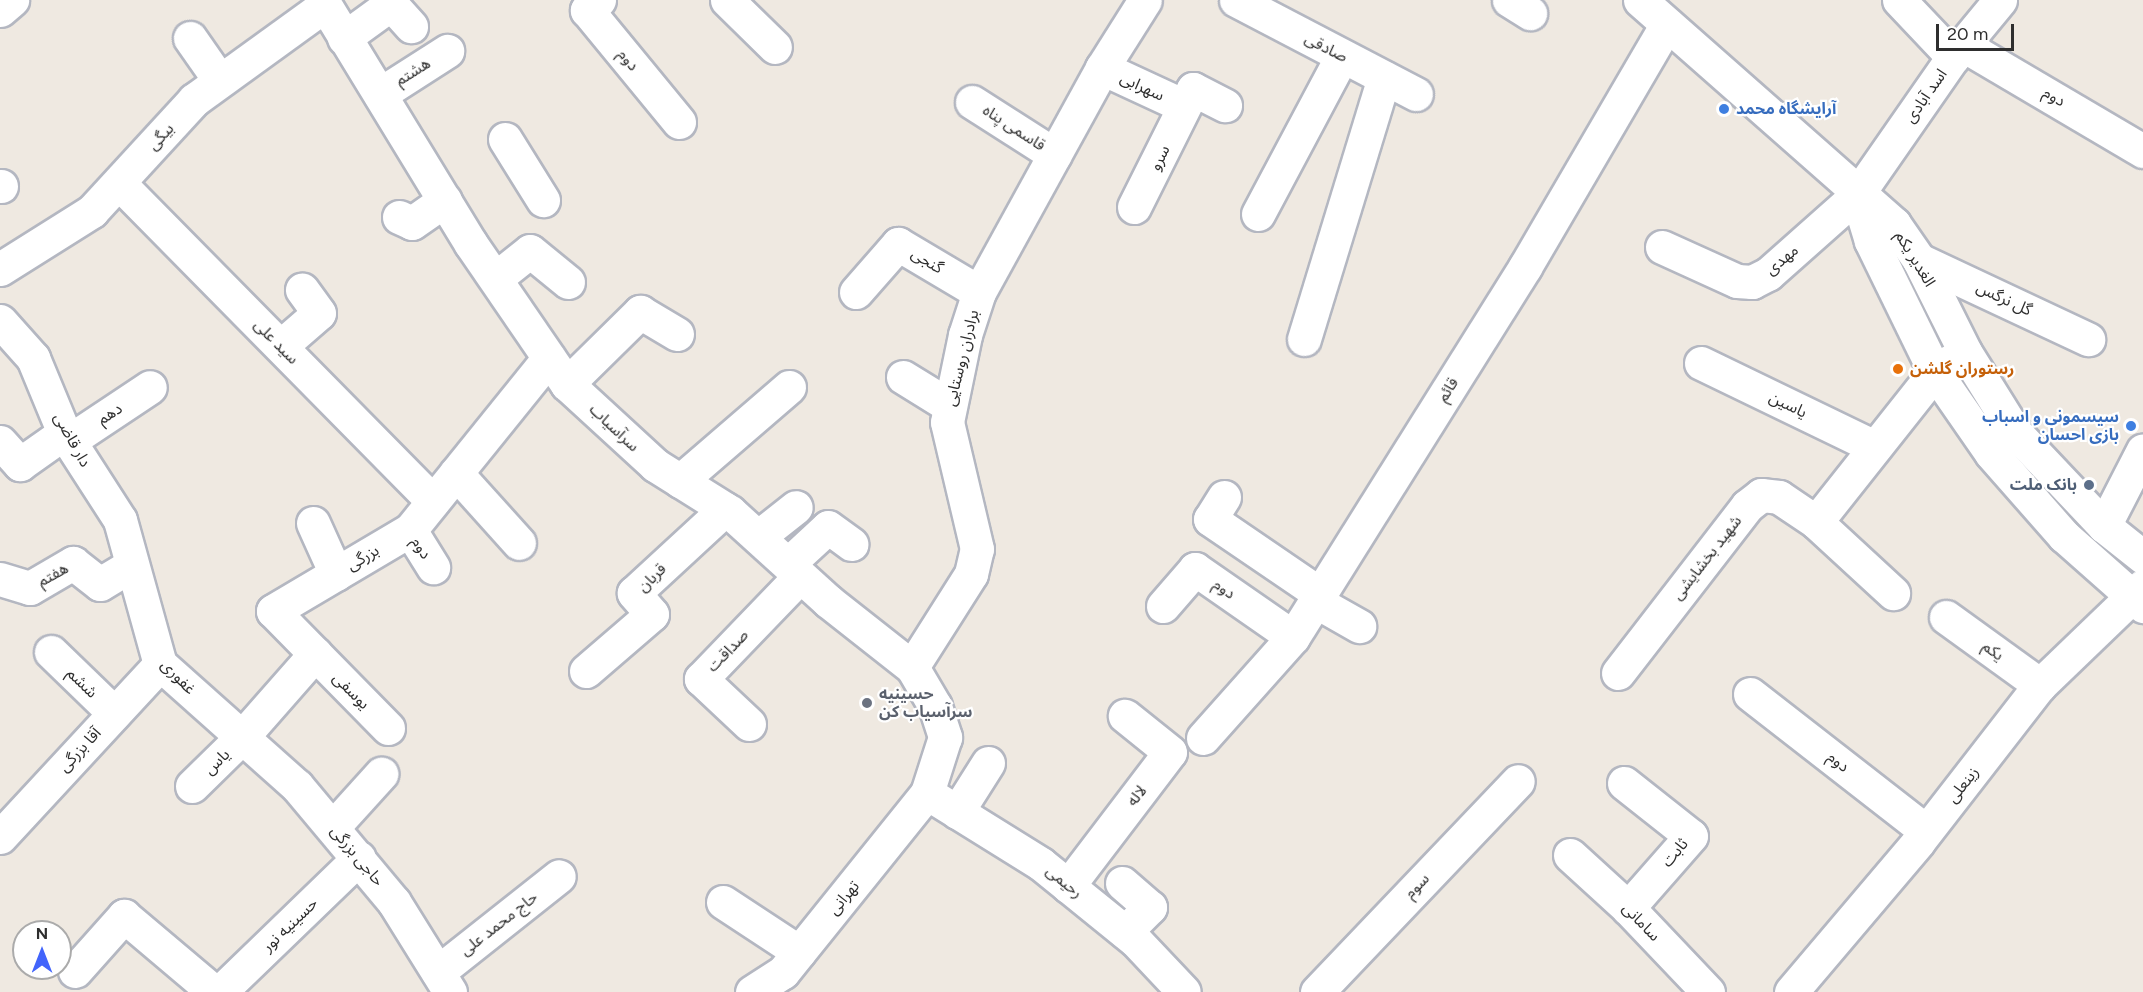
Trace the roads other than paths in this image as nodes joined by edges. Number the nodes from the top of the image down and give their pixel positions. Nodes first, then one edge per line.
1 (12, 0) edge
2 (599, 0) edge
3 (727, 0) edge
4 (1145, 0) edge
5 (1236, 0) edge
6 (1640, 0) edge
7 (1899, 0) edge
8 (2000, 0) edge
9 (323, 3) edge
10 (0, 10) edge
11 (1667, 24) junction
12 (411, 26) dead end
13 (190, 38) dead end
14 (344, 38) junction
15 (774, 47) dead end
16 (447, 51) dead end
17 (1958, 51) junction
18 (1342, 56) junction
19 (1102, 68) junction
20 (1384, 78) junction
21 (220, 81) junction
22 (380, 94) junction
23 (1416, 94) dead end
24 (972, 102) dead end
25 (1182, 105) junction
26 (1225, 105) dead end
27 (679, 123) dead end
28 (505, 139) dead end
29 (2143, 151) edge
30 (1055, 155) junction
31 (119, 183) junction
32 (1857, 195) junction
33 (445, 200) junction
34 (543, 201) dead end
35 (1134, 207) dead end
36 (1258, 214) dead end
37 (399, 217) dead end
38 (1662, 247) dead end
39 (1919, 260) junction
40 (0, 269) edge
41 (496, 278) junction
42 (568, 282) dead end
43 (302, 290) dead end
44 (856, 292) dead end
45 (979, 292) junction
46 (0, 321) edge
47 (677, 334) dead end
48 (1304, 339) dead end
49 (2088, 339) dead end
50 (281, 346) junction
51 (1965, 352) junction
52 (549, 358) junction
53 (1701, 363) dead end
54 (1935, 372) junction
55 (903, 377) dead end
56 (567, 384) junction
57 (150, 387) dead end
58 (789, 387) dead end
59 (950, 406) junction
60 (67, 437) junction
61 (0, 442) edge
62 (1875, 447) junction
63 (2143, 450) edge
64 (456, 473) junction
65 (680, 481) junction
66 (1224, 497) dead end
67 (433, 501) junction
68 (796, 507) dead end
69 (725, 509) junction
70 (1816, 522) junction
71 (313, 523) dead end
72 (2104, 526) junction
73 (410, 530) junction
74 (758, 537) junction
75 (519, 543) dead end
76 (850, 544) dead end
77 (2143, 557) edge
78 (132, 565) junction
79 (433, 567) dead end
80 (794, 570) junction
81 (336, 574) junction
82 (0, 579) edge
83 (1893, 593) dead end
84 (2139, 596) edge
85 (1318, 598) junction
86 (1163, 606) dead end
87 (1946, 617) dead end
88 (1359, 626) dead end
89 (1293, 637) junction
90 (51, 652) dead end
91 (315, 654) junction
92 (160, 664) junction
93 (912, 667) junction
94 (586, 671) dead end
95 (1618, 673) dead end
96 (2040, 685) junction
97 (1750, 694) dead end
98 (114, 713) junction
99 (1125, 716) dead end
100 (749, 724) dead end
101 (388, 728) dead end
102 (242, 737) junction
103 (1203, 738) dead end
104 (988, 763) dead end
105 (381, 774) dead end
106 (1518, 781) dead end
107 (1624, 783) dead end
108 (192, 786) dead end
109 (927, 793) junction
110 (957, 812) junction
111 (333, 827) junction
112 (1926, 831) junction
113 (0, 837) edge
114 (1570, 855) dead end
115 (359, 858) junction
116 (559, 876) dead end
117 (1122, 883) dead end
118 (1068, 886) junction
119 (723, 902) dead end
120 (1628, 908) junction
121 (1125, 932) junction
122 (75, 971) dead end
123 (791, 972) edge
124 (444, 982) edge
125 (1326, 989) edge
126 (214, 992) edge
127 (220, 992) edge
128 (752, 992) edge
129 (1184, 992) edge
130 (1708, 992) edge
131 (1791, 992) edge

1 - 10 street
2 - 27 street, دوم
3 - 15 street
4 - 19 street, برادران روستایی
5 - 18 street, صادقی
6 - 11 street, الغدیر یکم
7 - 17 street, دوم
8 - 17 street, اسد آبادی
9 - 14 street, سرآسیاب
9 - 21 street, بیگی
11 - 32 street, الغدیر یکم
11 - 85 street, قائم
12 - 14 street
13 - 21 street
14 - 22 street, سرآسیاب
16 - 22 street, هشتم
17 - 29 street, دوم
17 - 32 street, اسد آبادی
18 - 20 street, صادقی
18 - 36 street
19 - 25 street, سهرابی
19 - 30 street, برادران روستایی
20 - 23 street, صادقی
20 - 48 street
21 - 31 street, بیگی
22 - 33 street, سرآسیاب
24 - 30 street, قاسمی پناه
25 - 26 street
25 - 35 street, سرو
28 - 34 street
30 - 45 street, برادران روستایی
31 - 40 street, بیگی
31 - 50 street, سید علی
32 - 38 street, مهدی
32 - 39 street, الغدیر یکم
32 - 54 street
33 - 37 street
33 - 41 street, سرآسیاب
39 - 49 street, گل نرگس
39 - 51 street, الغدیر یکم
41 - 42 street
41 - 52 street, سرآسیاب
43 - 50 street
44 - 45 street, گنجی
45 - 59 street, برادران روستایی
46 - 60 street, دار قاضی
47 - 56 street
50 - 67 street, سید علی
51 - 54 street
51 - 72 street, الغدیر یکم
52 - 56 street, سرآسیاب
52 - 64 street, بزرگی
53 - 62 street, یاسین
54 - 62 street
54 - 84 street
55 - 59 street
56 - 65 street, سرآسیاب
57 - 60 street, دهم
58 - 65 street
59 - 93 street, برادران روستایی
60 - 61 street, دهم
60 - 78 street, دار قاضی
62 - 70 street
63 - 72 street
64 - 67 street, بزرگی
64 - 75 street
65 - 69 street, سرآسیاب
66 - 85 street
67 - 73 street, بزرگی
68 - 74 street
69 - 74 street, سرآسیاب
69 - 94 street, قربان
70 - 83 street, شهید بخشایشی
70 - 95 street, شهید بخشایشی
71 - 81 street
72 - 77 street, الغدیر یکم
73 - 79 street, دوم
73 - 81 street, بزرگی
74 - 80 street, سرآسیاب
76 - 80 street
78 - 82 street, هفتم
78 - 92 street, غفوری
80 - 93 street, سرآسیاب
80 - 100 street, صداقت
81 - 91 street, بزرگی
84 - 96 street, زینعلی
85 - 88 street
85 - 89 street, قائم
86 - 89 street, دوم
87 - 96 street, یکم
89 - 103 street, قائم
90 - 98 street, ششم
91 - 101 street, یوسفی
91 - 102 street
92 - 98 street, آقا بزرگی
92 - 102 street, غفوری
93 - 109 street, سرآسیاب
96 - 112 street, زینعلی
97 - 112 street, دوم
98 - 113 street, آقا بزرگی
99 - 118 street, لاله
102 - 108 street, یاس
102 - 111 street, حاجی بزرگی
104 - 110 street
105 - 111 street
106 - 125 street, سوم
107 - 120 street, ثابت
109 - 110 street, رحیمی
109 - 123 street, تهرانی
110 - 118 street, رحیمی
111 - 115 street, حاجی بزرگی
112 - 131 street, زینعلی
114 - 120 street, سامانی
115 - 124 street, حاجی بزرگی
115 - 127 street, حسینیه نور
116 - 124 street, حاج محمد علی
117 - 121 street
118 - 121 street, رحیمی
119 - 123 street
120 - 130 street, سامانی
121 - 129 street, رحیمی
122 - 126 street
123 - 128 street, تهرانی

